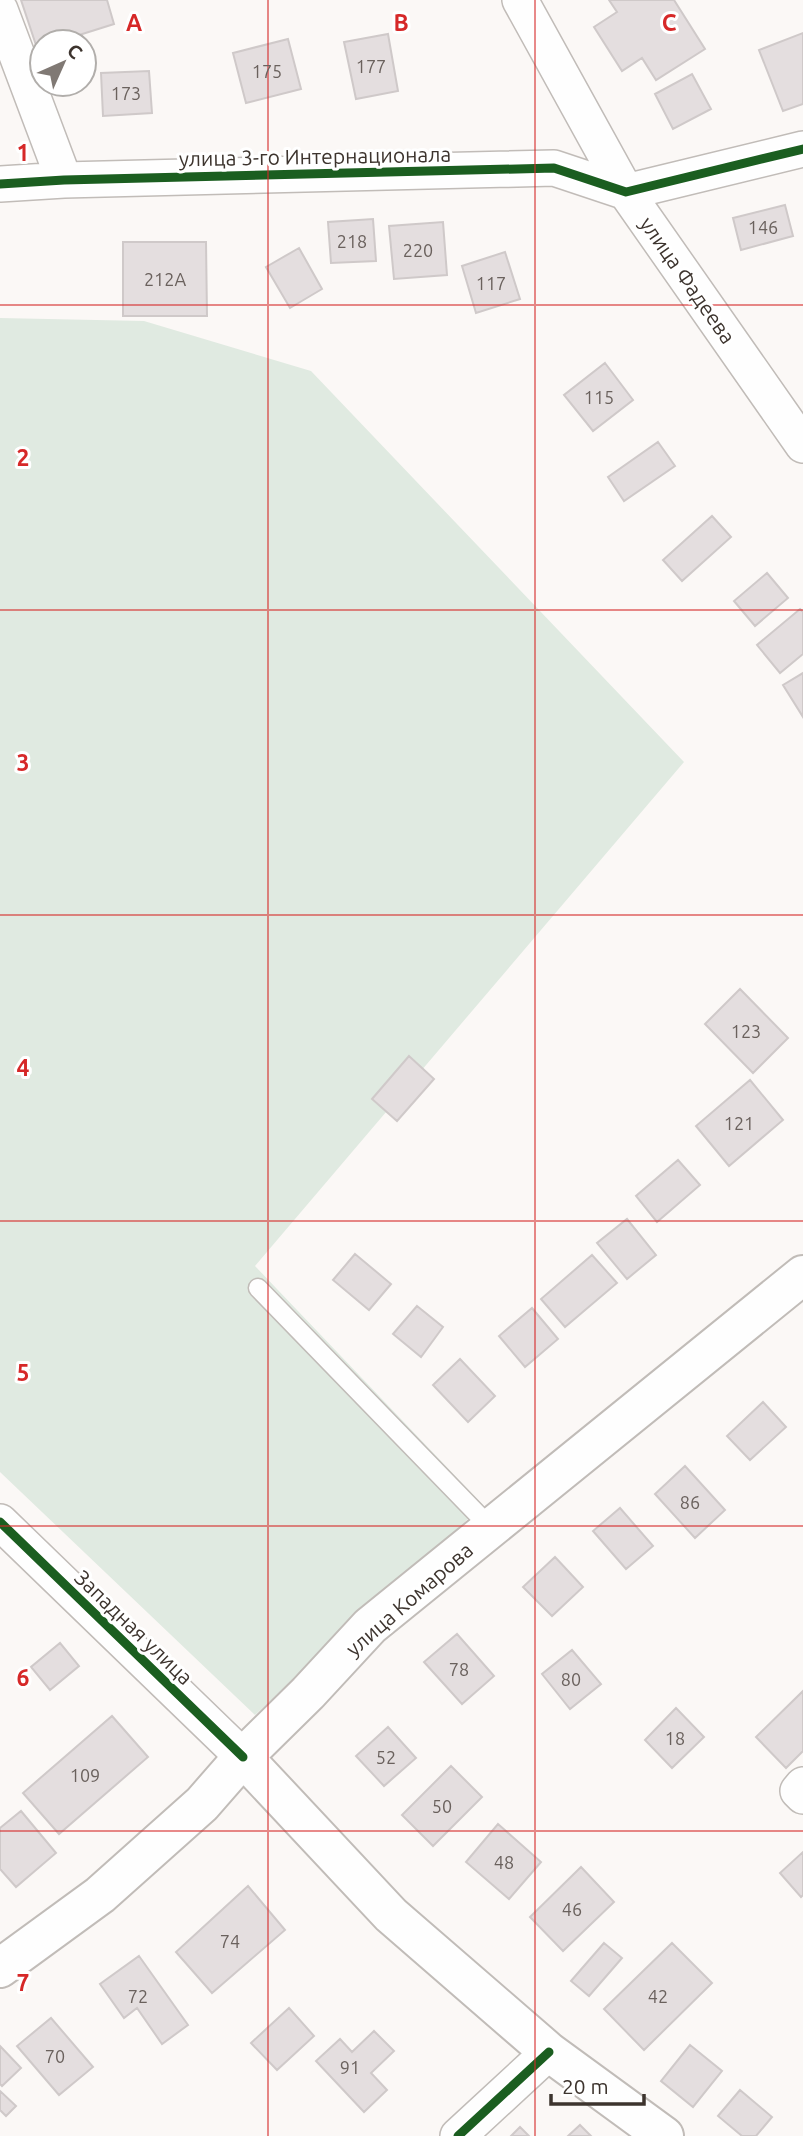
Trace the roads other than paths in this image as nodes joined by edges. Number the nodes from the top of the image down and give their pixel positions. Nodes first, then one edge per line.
1 (520, 0) edge
2 (0, 10) edge
3 (803, 149) edge
4 (64, 180) junction
5 (0, 184) edge
6 (626, 192) junction
7 (803, 444) edge
8 (803, 1275) edge
9 (258, 1288) dead end
10 (0, 1522) edge
11 (491, 1528) junction
12 (243, 1757) junction
13 (803, 1785) edge
14 (803, 1796) edge
15 (0, 1968) edge
16 (549, 2052) junction
17 (458, 2136) edge
18 (664, 2136) edge

1 - 6 street, улица Фадеева
2 - 4 street
3 - 6 street
4 - 5 street, улица 3-го Интернационала
4 - 6 street, улица 3-го Интернационала
6 - 7 street, улица Фадеева
8 - 11 main road, улица Комарова
9 - 11 lane
10 - 12 street, Западная улица
11 - 12 main road, улица Комарова
12 - 15 main road, улица Комарова
12 - 16 main road, Западная улица
13 - 14 street
16 - 17 street
16 - 18 main road, Западная улица

